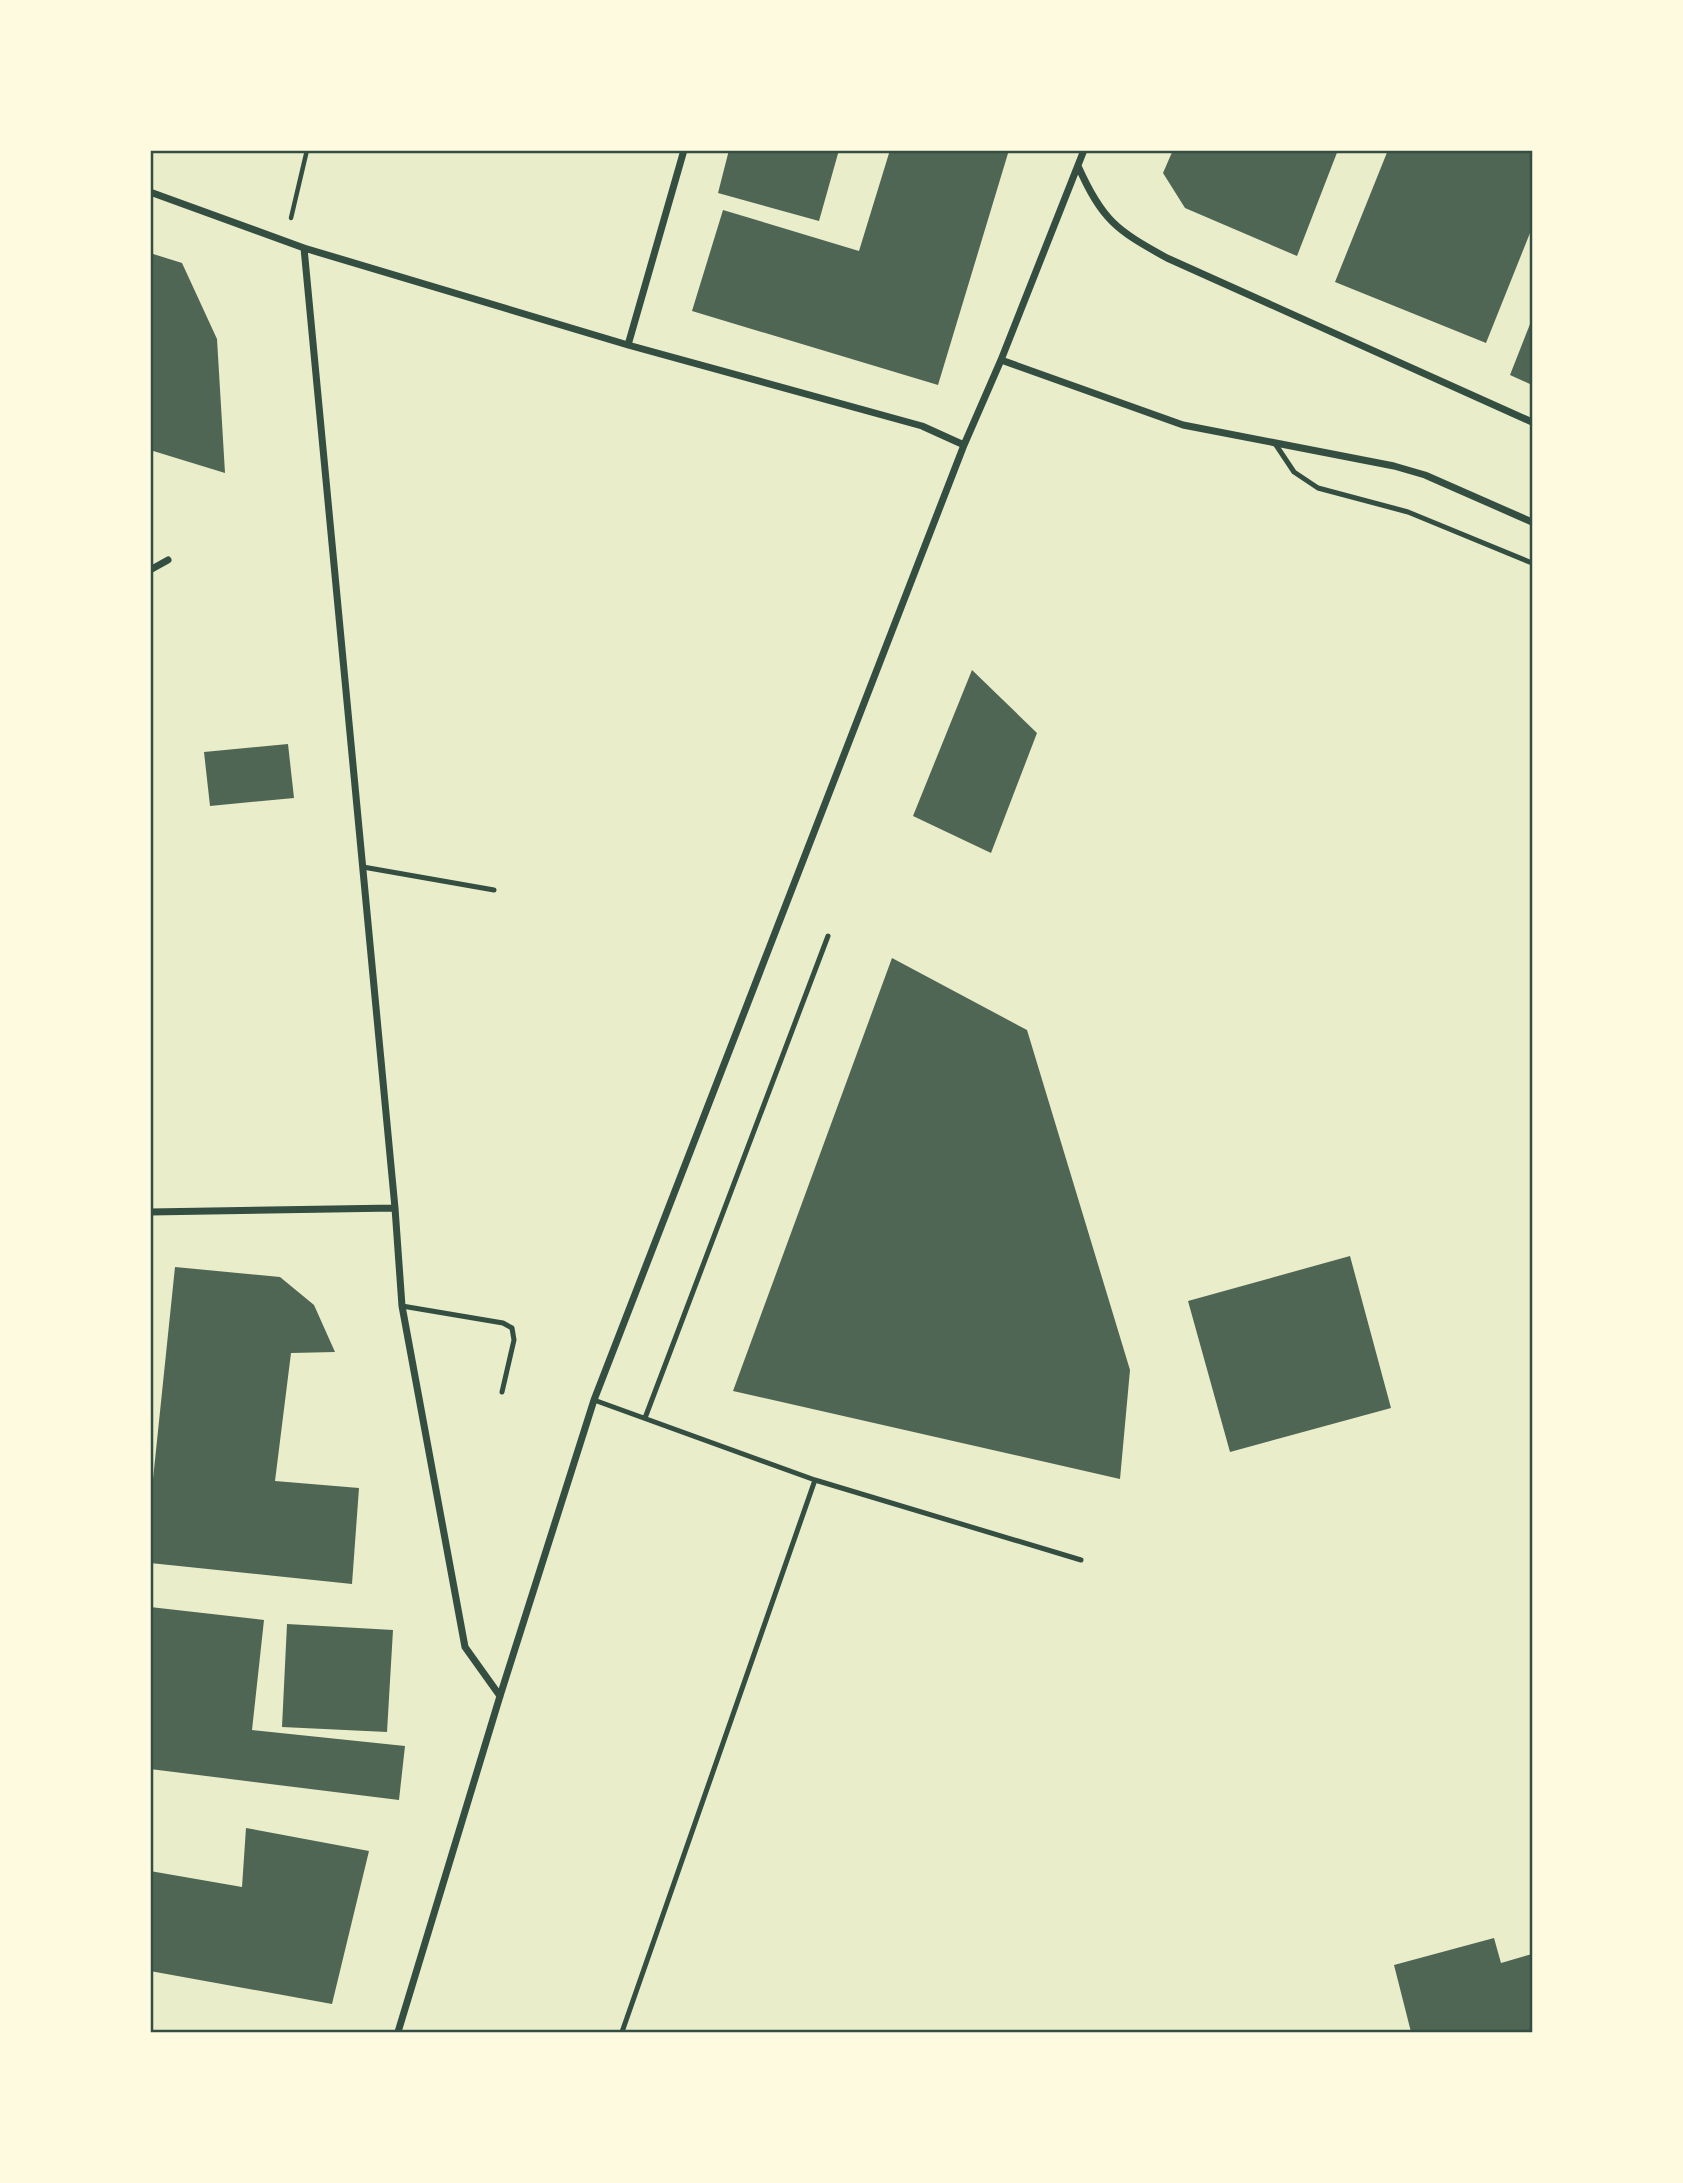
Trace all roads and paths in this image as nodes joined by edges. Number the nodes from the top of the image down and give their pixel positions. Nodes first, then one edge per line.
1 (307, 150) edge
2 (684, 150) edge
3 (1084, 150) edge
4 (1078, 166) junction
5 (150, 192) edge
6 (285, 242) junction
7 (304, 248) junction
8 (628, 345) junction
9 (1001, 360) junction
10 (1532, 422) edge
11 (964, 445) junction
12 (1276, 445) junction
13 (1532, 522) edge
14 (168, 560) dead end
15 (1532, 563) edge
16 (150, 570) edge
17 (363, 867) junction
18 (494, 890) dead end
19 (828, 936) dead end
20 (395, 1208) junction
21 (150, 1212) edge
22 (402, 1306) junction
23 (502, 1392) dead end
24 (594, 1400) junction
25 (645, 1418) junction
26 (815, 1480) junction
27 (1081, 1560) dead end
28 (500, 1696) junction
29 (398, 2032) edge
30 (622, 2032) edge

1 - 6 path
2 - 8 street
3 - 4 street
4 - 9 street
4 - 10 street
5 - 6 street
6 - 7 street
7 - 8 street
7 - 17 street
8 - 11 street
9 - 11 street
9 - 12 street
11 - 24 street
12 - 13 street
12 - 15 lane
14 - 16 street
17 - 18 lane
17 - 20 street
19 - 25 lane
20 - 21 street
20 - 22 street
22 - 23 lane
22 - 28 street
24 - 25 lane
24 - 28 street
25 - 26 lane
26 - 27 lane
26 - 30 lane
28 - 29 street

